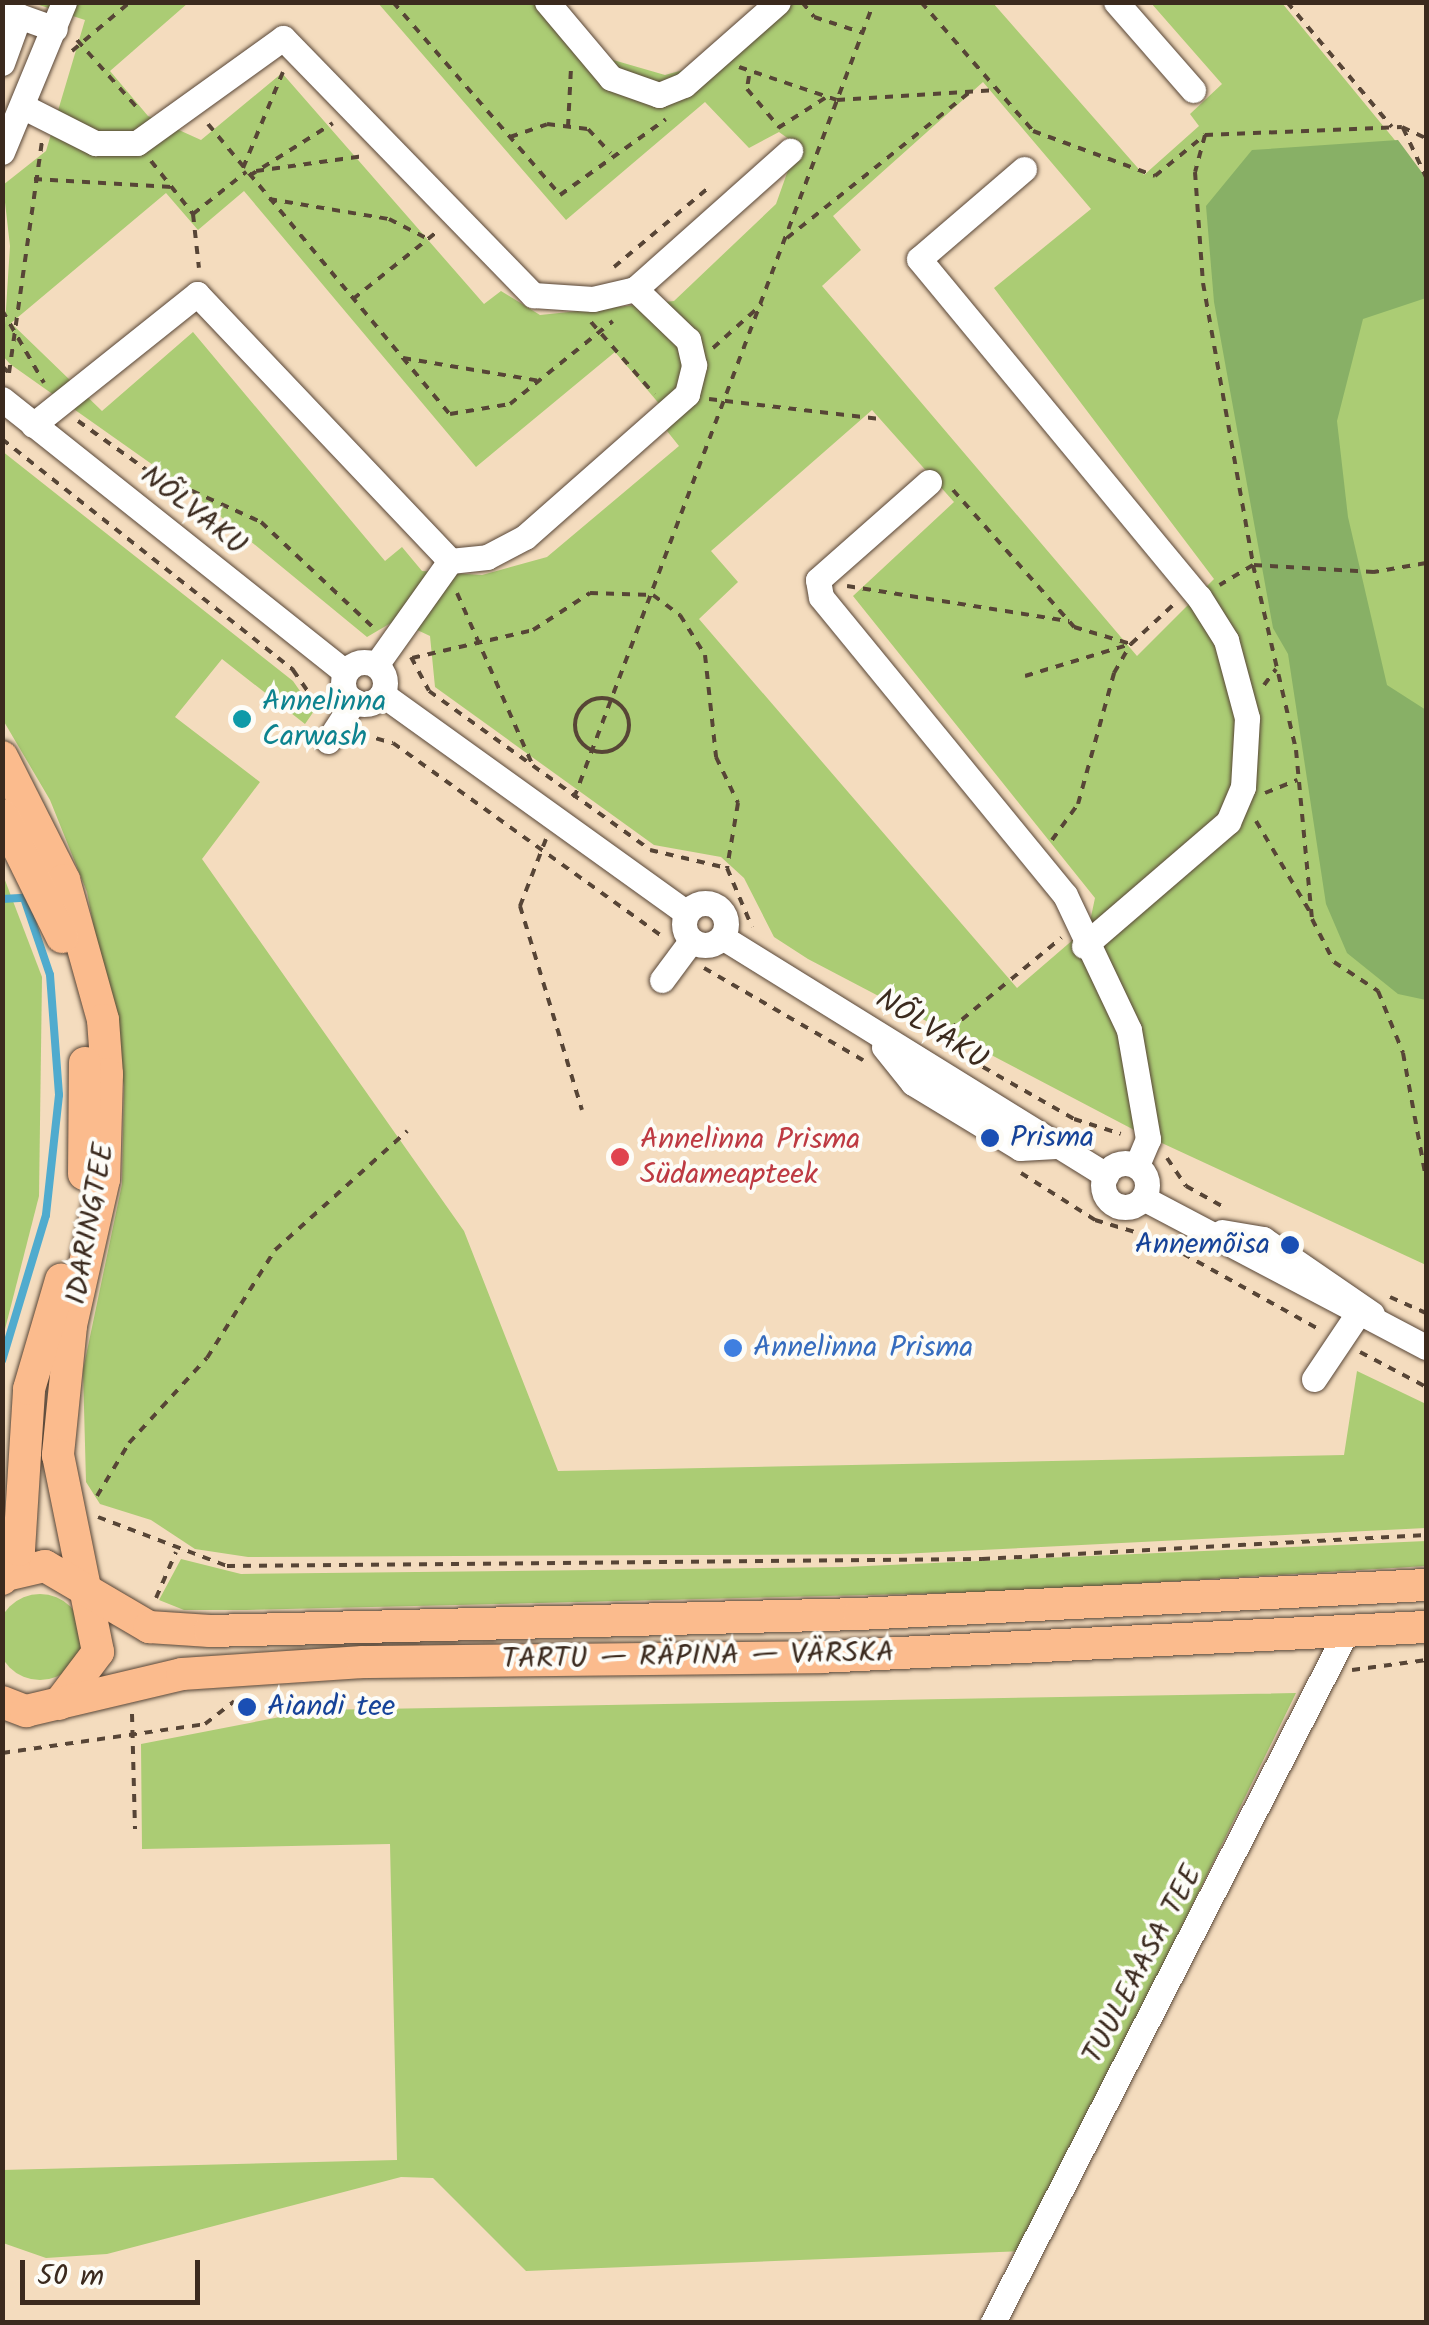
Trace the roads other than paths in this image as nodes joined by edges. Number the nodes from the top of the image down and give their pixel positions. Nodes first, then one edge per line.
1 (64, 2) edge
2 (547, 2) edge
3 (778, 2) edge
4 (1116, 2) edge
5 (10, 13) edge
6 (55, 29) junction
7 (2, 63) edge
8 (1192, 90) dead end
9 (24, 106) junction
10 (2, 152) edge
11 (790, 152) dead end
12 (1024, 169) dead end
13 (639, 292) junction
14 (2, 398) edge
15 (32, 425) junction
16 (929, 482) road end
17 (446, 567) junction
18 (376, 664) junction
19 (346, 672) junction
20 (382, 694) junction
21 (354, 701) junction
22 (328, 742) dead end
23 (2, 757) edge
24 (2, 815) edge
25 (687, 913) junction
26 (1080, 936) junction
27 (722, 937) junction
28 (692, 941) junction
29 (662, 980) dead end
30 (1137, 1166) junction
31 (1106, 1175) junction
32 (1143, 1198) junction
33 (1198, 1228) junction
34 (1357, 1315) junction
35 (1386, 1328) junction
36 (1426, 1348) edge
37 (1314, 1379) dead end
38 (4, 1576) edge
39 (1426, 1585) edge
40 (82, 1587) junction
41 (1426, 1627) edge
42 (1345, 1634) junction
43 (2, 1702) edge
44 (55, 1707) junction
45 (993, 2322) edge

1 - 6 street
2 - 3 street
4 - 8 street
5 - 6 street
5 - 7 street
6 - 9 street
9 - 10 street
9 - 13 street
11 - 13 street
12 - 26 street
13 - 17 street
14 - 15 street, NÕLVAKU
15 - 17 street
15 - 19 street, NÕLVAKU
16 - 26 street
17 - 18 street
18 - 19 street
18 - 20 street
19 - 21 street
20 - 21 street
20 - 25 street, NÕLVAKU
21 - 22 street
23 - 40 main road, IDARINGTEE
24 - 38 main road, IDARINGTEE
25 - 27 street, NÕLVAKU
25 - 28 street
26 - 30 street
27 - 28 street
27 - 31 street, NÕLVAKU
28 - 29 street
30 - 31 street
30 - 32 street
31 - 32 street, NÕLVAKU
32 - 33 street, NÕLVAKU
33 - 34 street, NÕLVAKU
33 - 35 street
34 - 35 street, NÕLVAKU
34 - 37 street
35 - 36 street, NÕLVAKU
38 - 40 main road, TARTU — RÄPINA — VÄRSKA
39 - 40 main road, TARTU — RÄPINA — VÄRSKA
40 - 44 main road, IDARINGTEE
41 - 42 main road, TARTU — RÄPINA — VÄRSKA
42 - 44 main road, TARTU — RÄPINA — VÄRSKA
42 - 45 street, TUULEAASA TEE
43 - 44 main road, TARTU — RÄPINA — VÄRSKA

